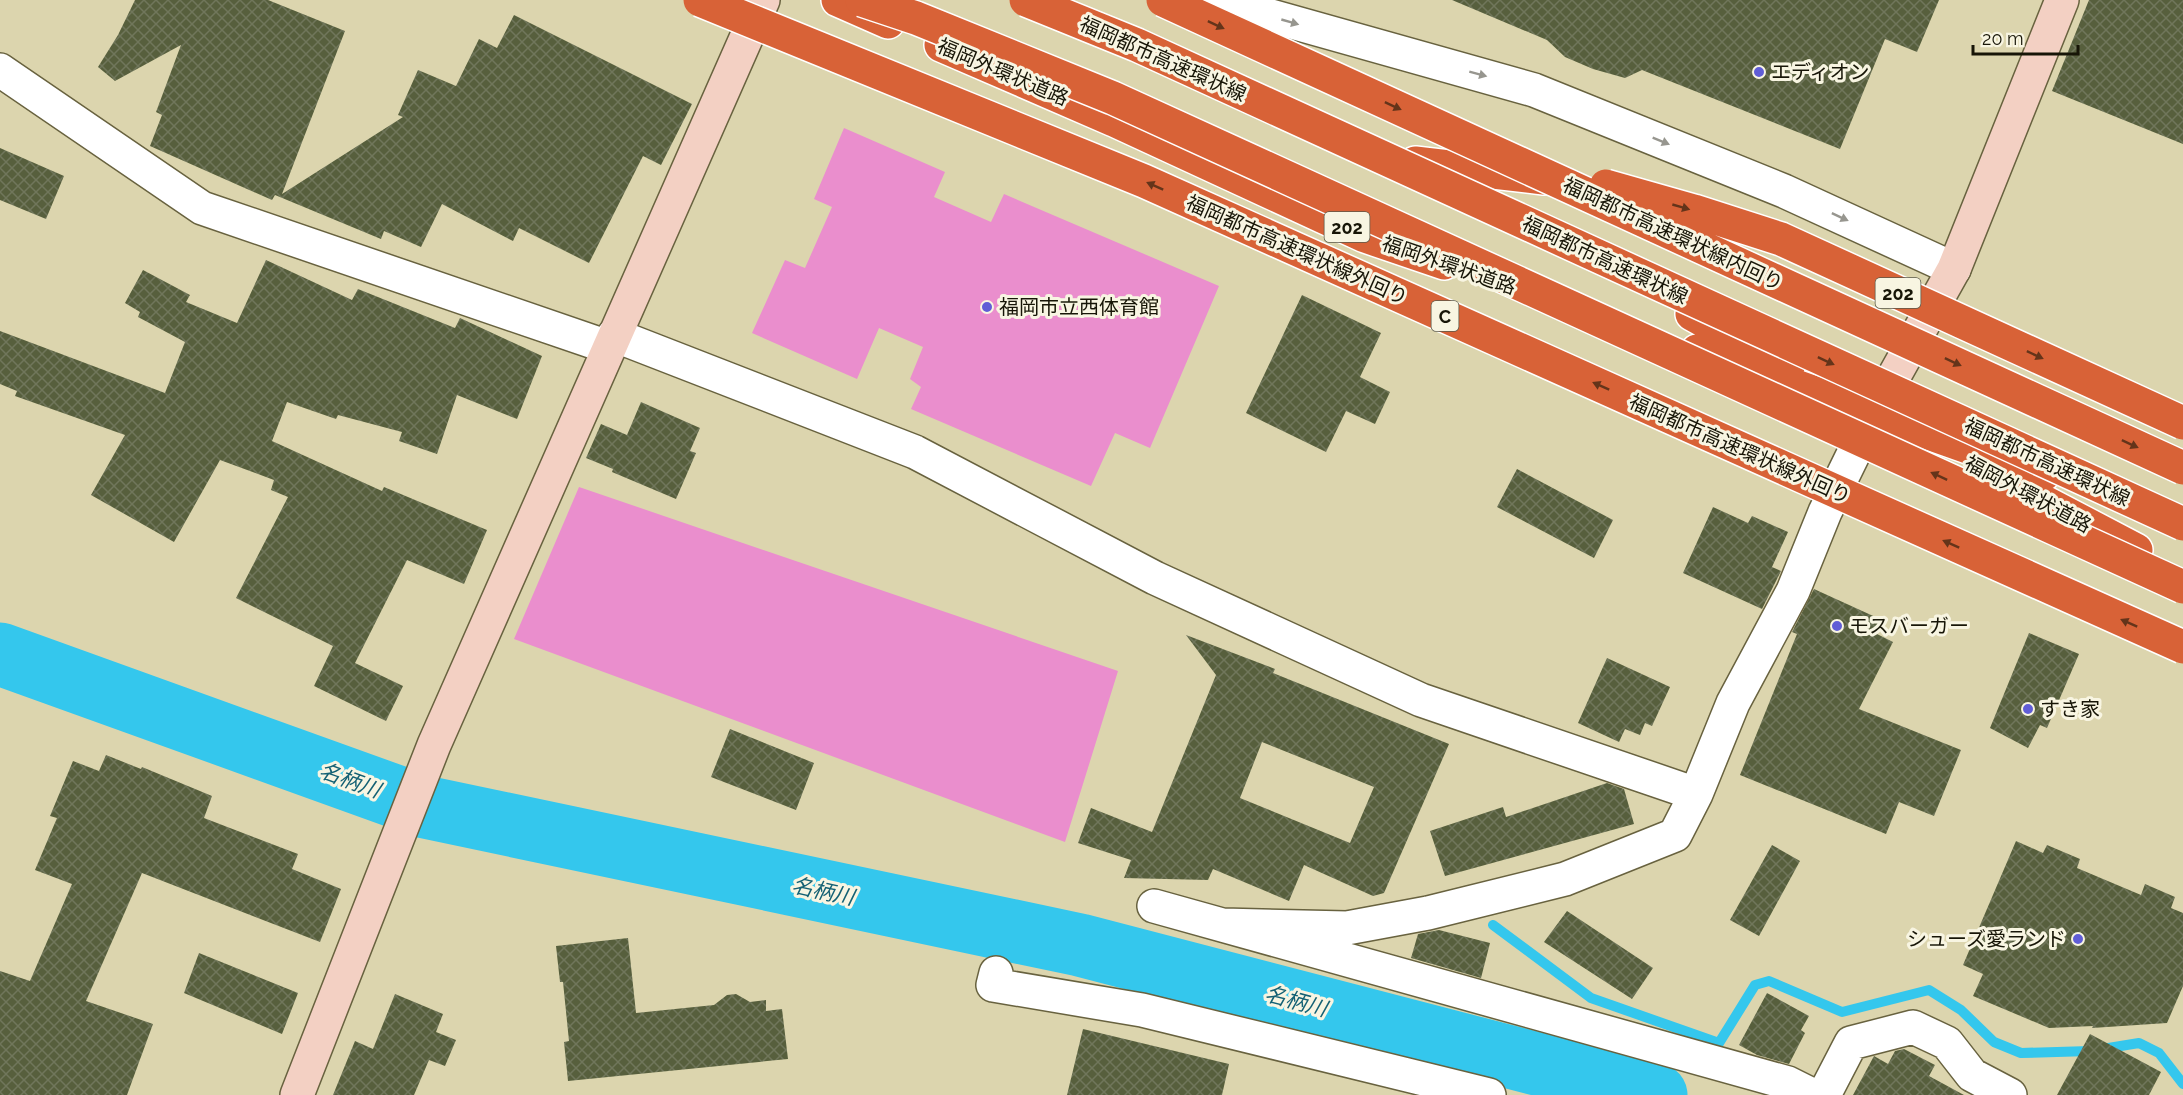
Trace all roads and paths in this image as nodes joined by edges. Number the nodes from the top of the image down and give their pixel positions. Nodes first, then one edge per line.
1 (700, 0) edge
2 (763, 0) edge
3 (838, 0) edge
4 (862, 0) edge
5 (1026, 0) edge
6 (1055, 0) edge
7 (1163, 0) edge
8 (1214, 0) edge
9 (2062, 0) edge
10 (0, 70) edge
11 (1415, 163) junction
12 (1954, 269) junction
13 (611, 341) junction
14 (1874, 413) junction
15 (2183, 423) edge
16 (2183, 468) edge
17 (2183, 524) edge
18 (2183, 574) edge
19 (2183, 587) edge
20 (2183, 647) edge
21 (1696, 794) junction
22 (1154, 906) dead end
23 (1223, 925) junction
24 (996, 973) dead end
25 (297, 1095) edge
26 (1489, 1095) edge
27 (1812, 1095) edge
28 (1824, 1095) edge
29 (2010, 1095) edge

20 -> 1 highway, 福岡都市高速環状線外回り / C, bridge
2 - 13 street
3 - 14 highway, 福岡外環状道路 / 202
19 -> 4 highway, bridge
5 -> 17 highway, 福岡都市高速環状線, bridge
6 - 11 highway, 福岡外環状道路 / 202
7 -> 16 highway, 福岡都市高速環状線内回り, bridge
8 -> 12 street
9 - 12 street
10 - 13 street
11 - 14 highway, 福岡外環状道路 / 202
11 -> 15 highway, 202, bridge
12 - 14 street
13 - 21 street
13 - 25 street
14 - 17 highway, 福岡外環状道路 / 202
14 - 18 highway, 福岡外環状道路 / 202
14 - 21 street
21 - 23 street
22 - 23 street
23 - 27 street
24 - 26 street
28 - 29 street

